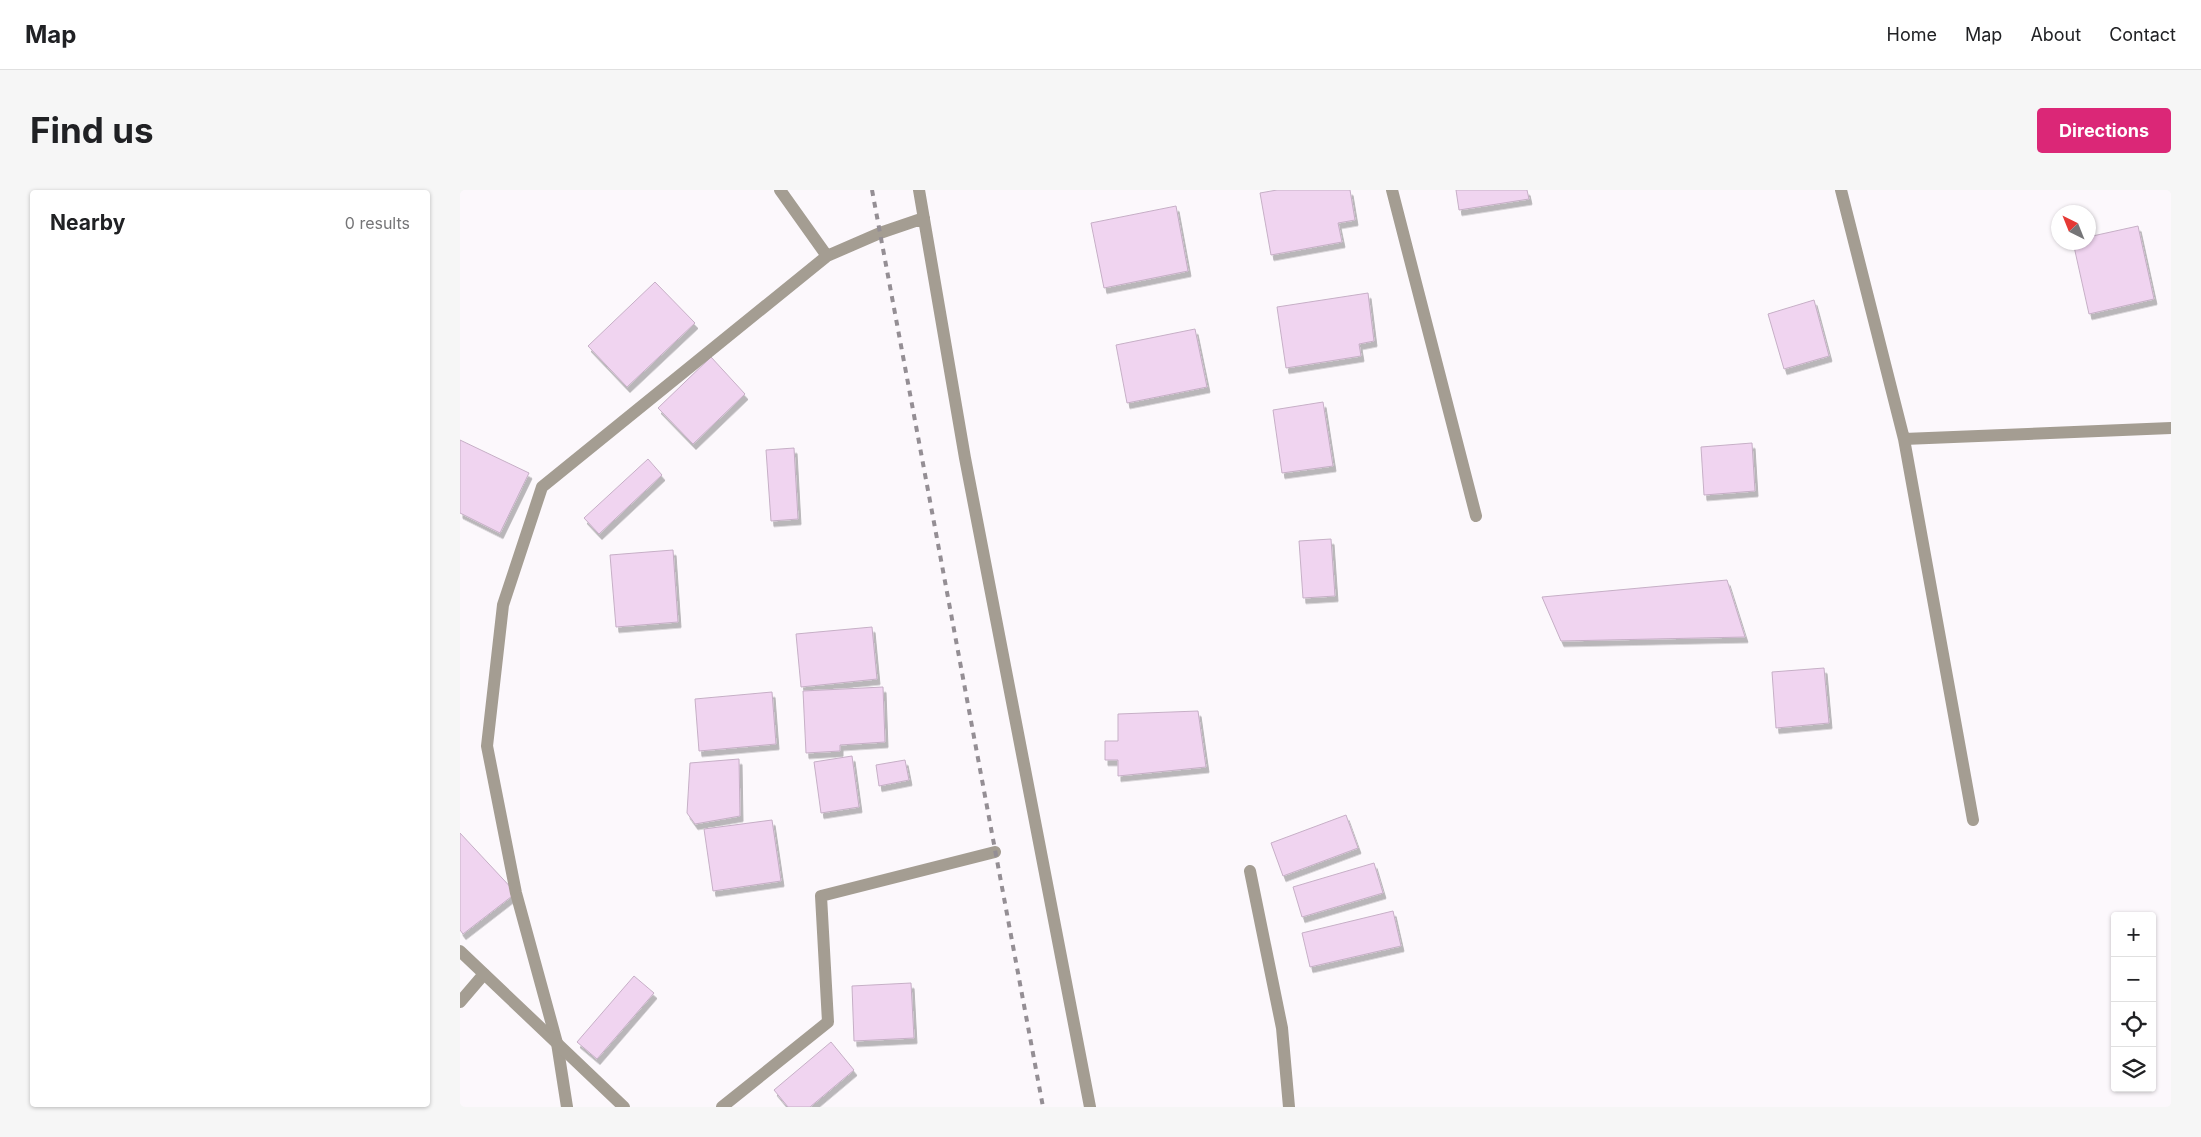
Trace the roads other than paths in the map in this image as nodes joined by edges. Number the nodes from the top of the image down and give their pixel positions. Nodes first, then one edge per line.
1 (780, 190) edge
2 (920, 190) edge
3 (1392, 190) edge
4 (1841, 190) edge
5 (924, 218) junction
6 (827, 256) junction
7 (2171, 428) edge
8 (1904, 439) junction
9 (1476, 516) dead end
10 (1973, 820) dead end
11 (996, 852) dead end
12 (1250, 871) dead end
13 (460, 951) edge
14 (484, 974) junction
15 (460, 1002) edge
16 (557, 1043) junction
17 (567, 1107) edge
18 (624, 1107) edge
19 (722, 1107) edge
20 (1090, 1107) edge
21 (1288, 1107) edge

1 - 6 street
2 - 5 street
3 - 9 street
4 - 8 street
5 - 6 street
5 - 20 street
6 - 16 street
7 - 8 street
8 - 10 street
11 - 19 street
12 - 21 street
13 - 14 street
14 - 15 street
14 - 16 street
16 - 17 street
16 - 18 street

